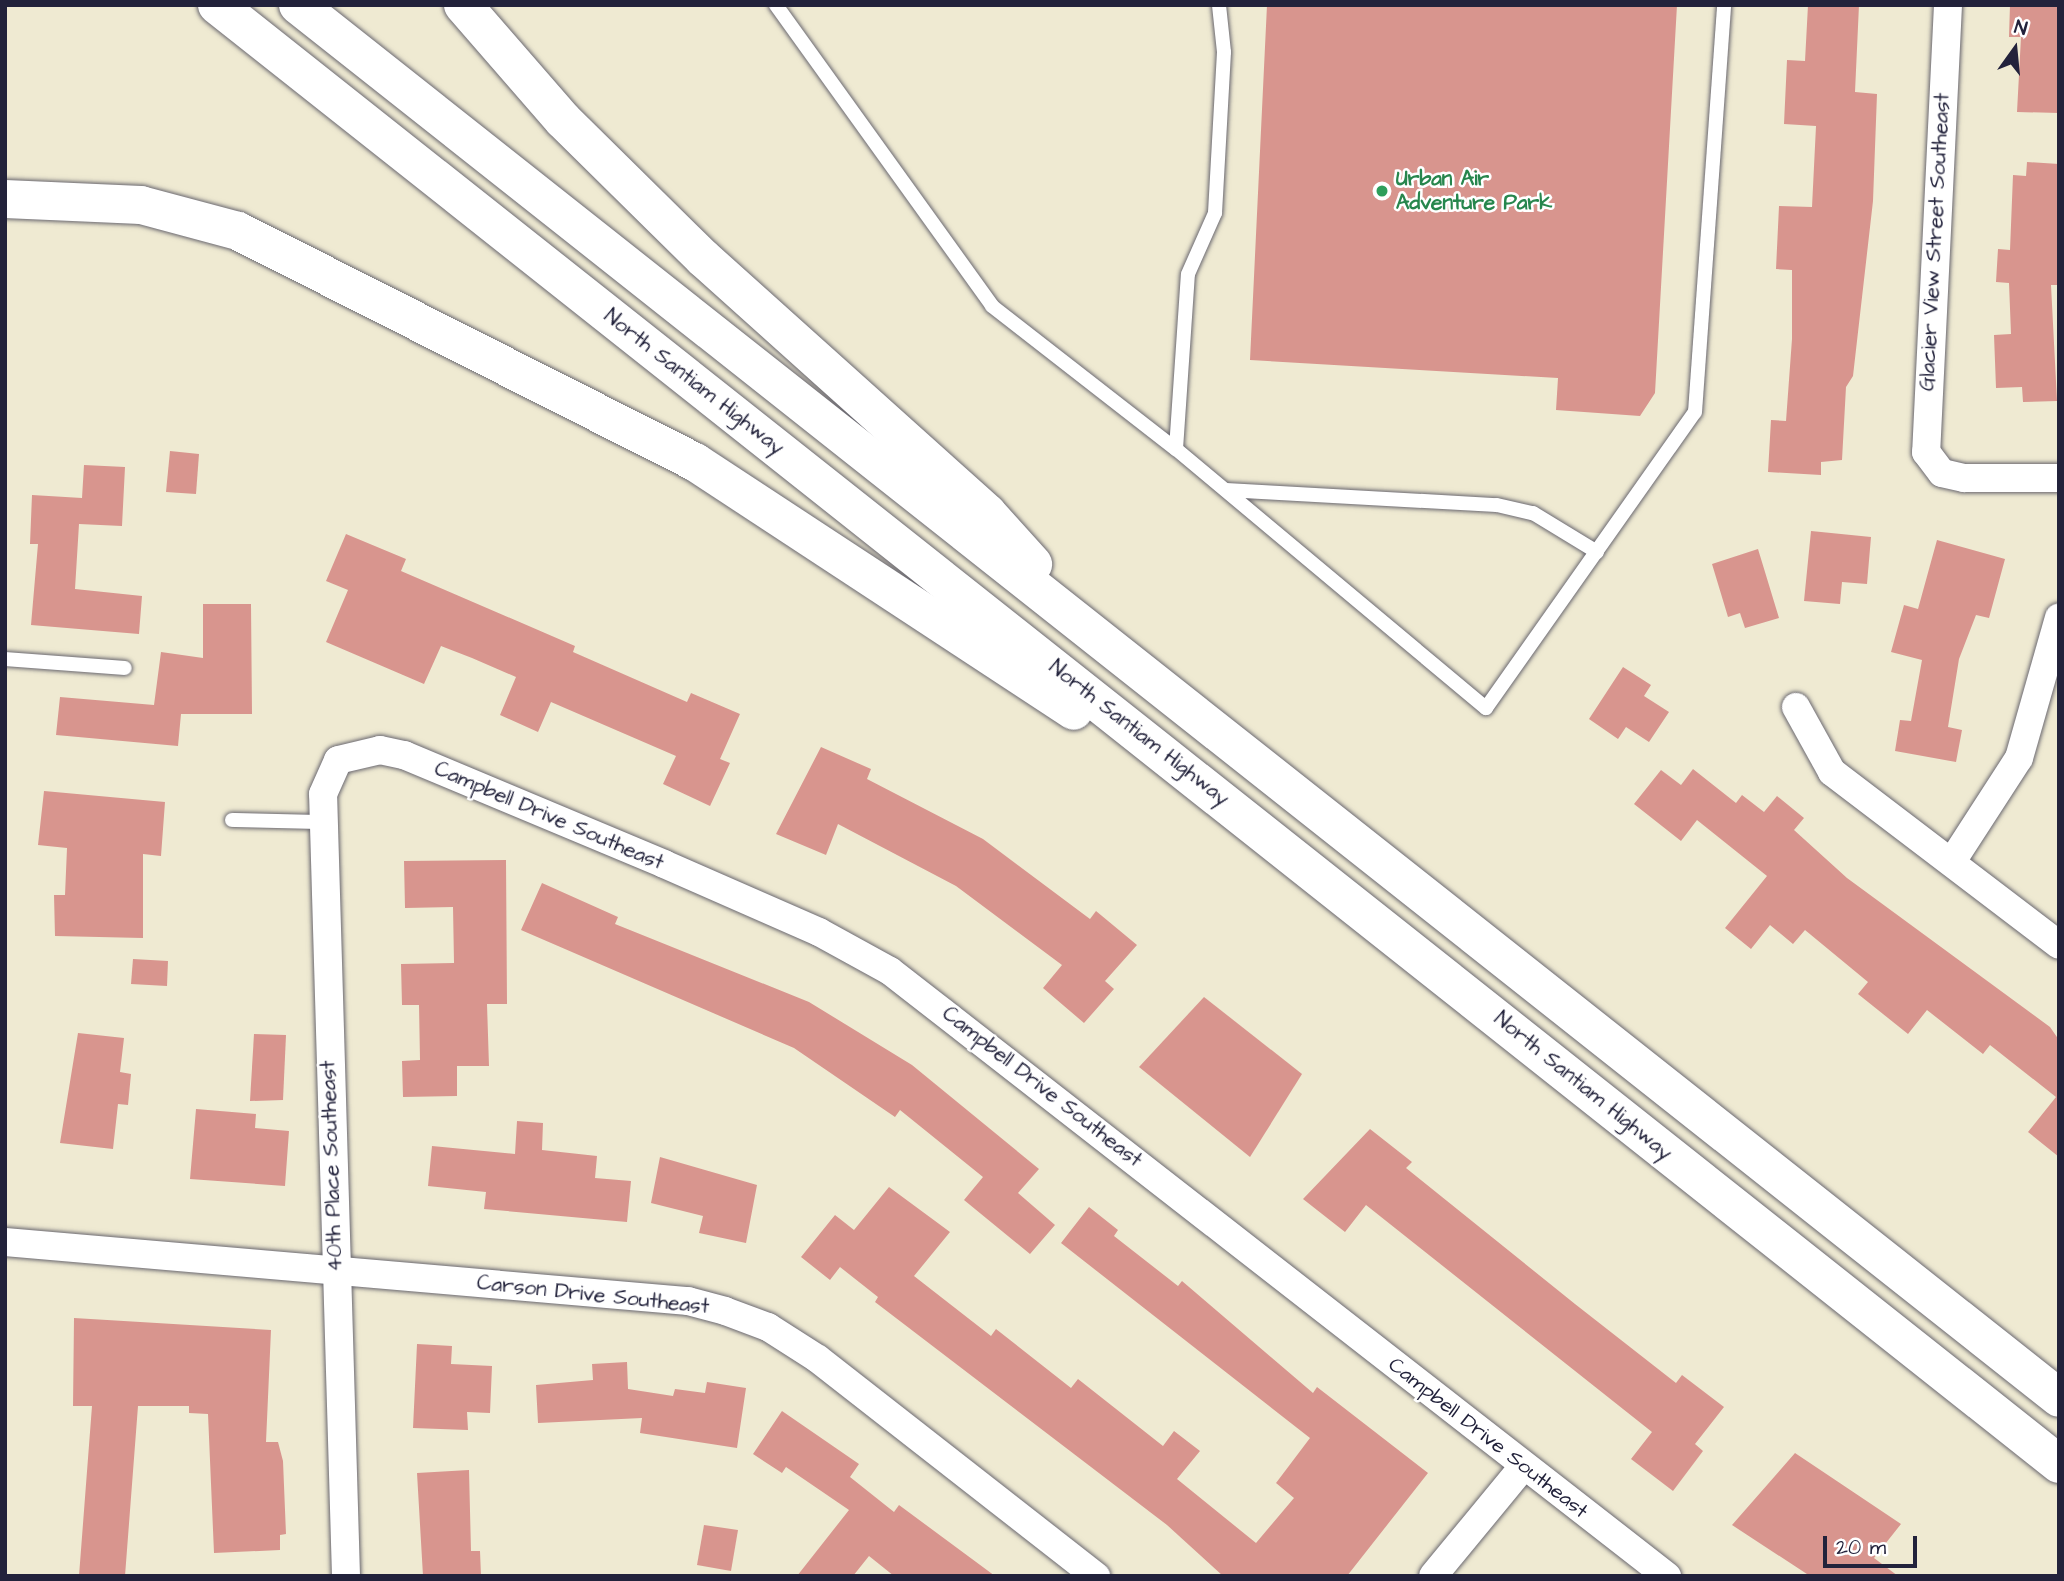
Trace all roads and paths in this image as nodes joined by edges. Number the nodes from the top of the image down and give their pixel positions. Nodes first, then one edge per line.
1 (217, 5) edge
2 (298, 5) edge
3 (463, 5) edge
4 (776, 5) edge
5 (1219, 5) edge
6 (1724, 5) edge
7 (1948, 5) edge
8 (5, 199) edge
9 (1176, 449) junction
10 (2059, 478) edge
11 (1226, 490) junction
12 (1597, 552) junction
13 (2059, 618) edge
14 (1101, 641) junction
15 (5, 659) edge
16 (125, 668) dead end
17 (1796, 707) dead end
18 (338, 760) joint
19 (232, 820) dead end
20 (322, 822) junction
21 (1278, 843) junction
22 (1953, 860) junction
23 (2059, 945) edge
24 (5, 1241) edge
25 (335, 1269) junction
26 (2059, 1398) edge
27 (2059, 1464) edge
28 (1523, 1467) junction
29 (346, 1576) edge
30 (1096, 1576) edge
31 (1433, 1576) edge
32 (1667, 1576) edge

1 - 21 highway, North Santiam Highway
2 - 14 highway
3 - 14 highway
4 - 9 lane
5 - 9 lane
6 - 12 lane
7 - 10 street, Glacier View Street Southeast
8 - 21 highway
9 - 11 lane
11 - 12 lane
11 - 12 lane
13 - 22 street
14 - 26 highway
15 - 16 lane
17 - 22 street
18 - 20 street, 40th Place Southeast
18 - 28 street, Campbell Drive Southeast
19 - 20 lane
20 - 25 street, 40th Place Southeast
21 - 27 highway, North Santiam Highway
22 - 23 street
24 - 25 street, Carson Drive Southeast
25 - 29 street, 40th Place Southeast
25 - 30 street, Carson Drive Southeast
28 - 31 street
28 - 32 street, Campbell Drive Southeast

